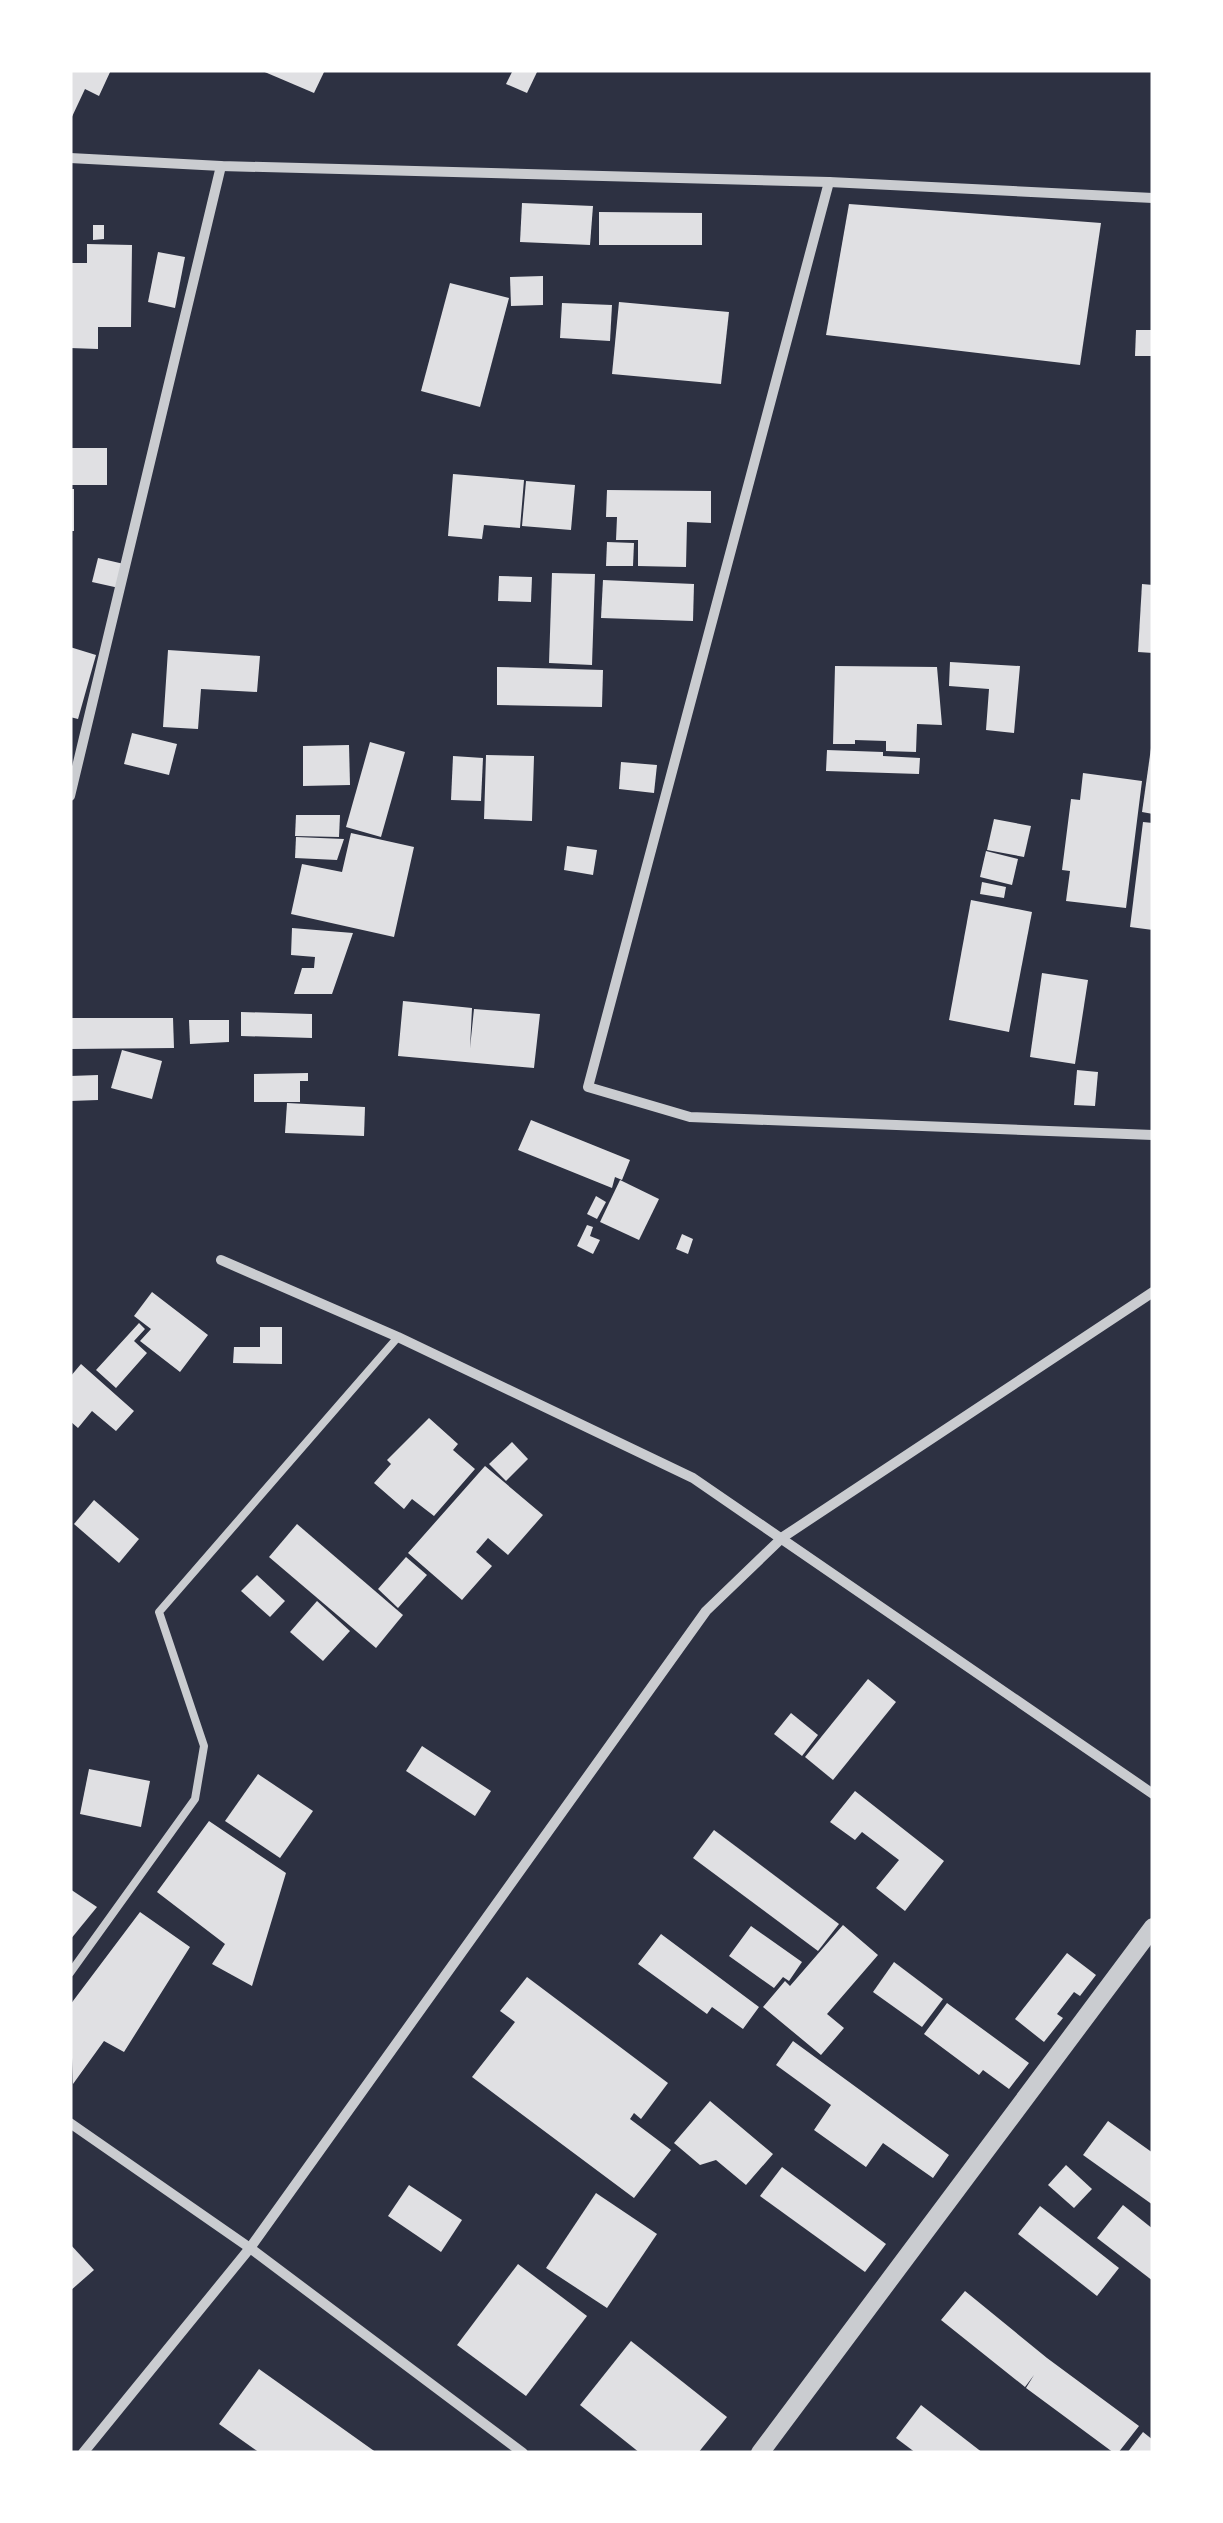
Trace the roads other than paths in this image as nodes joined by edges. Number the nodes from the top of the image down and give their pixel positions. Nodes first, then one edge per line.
1 (70, 158) edge
2 (221, 166) junction
3 (829, 182) junction
4 (1153, 198) edge
5 (70, 796) edge
6 (1153, 1136) edge
7 (221, 1260) dead end
8 (1153, 1292) edge
9 (398, 1337) junction
10 (783, 1537) junction
11 (1153, 1794) edge
12 (1153, 1926) edge
13 (70, 1972) edge
14 (70, 2123) edge
15 (250, 2248) junction
16 (84, 2453) edge
17 (523, 2453) edge
18 (760, 2453) edge

1 - 2 street
2 - 3 street
2 - 5 street
3 - 4 street
3 - 6 street
7 - 9 street
8 - 10 street
9 - 10 street
9 - 13 lane
10 - 11 street
10 - 15 street
12 - 18 street
14 - 15 street
15 - 16 street
15 - 17 street

